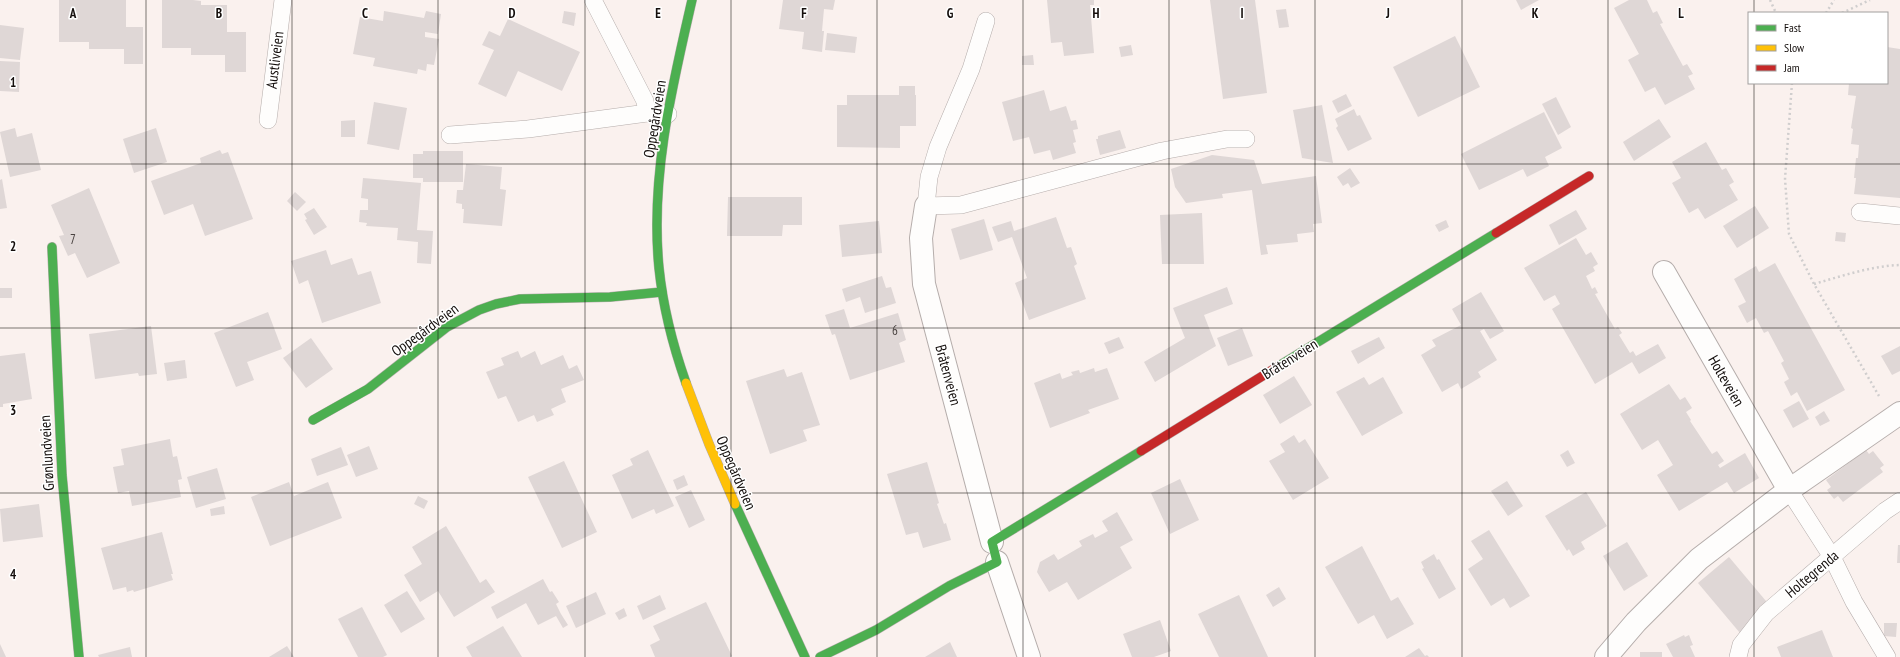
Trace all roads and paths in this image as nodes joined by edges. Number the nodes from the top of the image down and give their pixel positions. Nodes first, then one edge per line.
1 (283, 0) edge
2 (593, 0) edge
3 (692, 0) edge
4 (1770, 0) edge
5 (1834, 0) edge
6 (1870, 0) edge
7 (1776, 12) edge
8 (1827, 12) edge
9 (1844, 12) edge
10 (986, 21) dead end
11 (1792, 84) edge
12 (647, 113) junction
13 (668, 114) junction
14 (268, 120) dead end
15 (450, 135) dead end
16 (1246, 139) dead end
17 (1588, 176) dead end
18 (926, 206) junction
19 (1860, 212) dead end
20 (1900, 216) edge
21 (52, 247) dead end
22 (1900, 265) edge
23 (1664, 272) dead end
24 (1814, 284) junction
25 (662, 292) junction
26 (1897, 417) edge
27 (313, 420) dead end
28 (1789, 490) junction
29 (1900, 501) edge
30 (995, 552) junction
31 (1832, 557) junction
32 (78, 657) edge
33 (805, 657) edge
34 (820, 657) edge
35 (1029, 657) edge
36 (1606, 657) edge
37 (1738, 657) edge
38 (1887, 657) edge

1 - 14 lane, Austliveien
2 - 12 lane
3 - 13 street, Oppegårdveien
4 - 7 path
5 - 8 path
6 - 9 path
10 - 18 lane, Bråtenveien
11 - 24 path
12 - 13 lane
12 - 15 lane
13 - 25 street, Oppegårdveien
16 - 18 lane
17 - 30 street, Bråtenveien
18 - 30 street, Bråtenveien
19 - 20 lane
21 - 32 street, Grønlundveien
22 - 24 path
23 - 28 street, Holteveien
24 - 26 path
25 - 27 street, Oppegårdveien
25 - 33 street, Oppegårdveien
26 - 28 street
28 - 31 lane
28 - 36 street
29 - 31 lane, Holtegrenda
30 - 34 street, Bråtenveien
30 - 35 street, Bråtenveien
31 - 37 lane, Holtegrenda
31 - 38 lane

